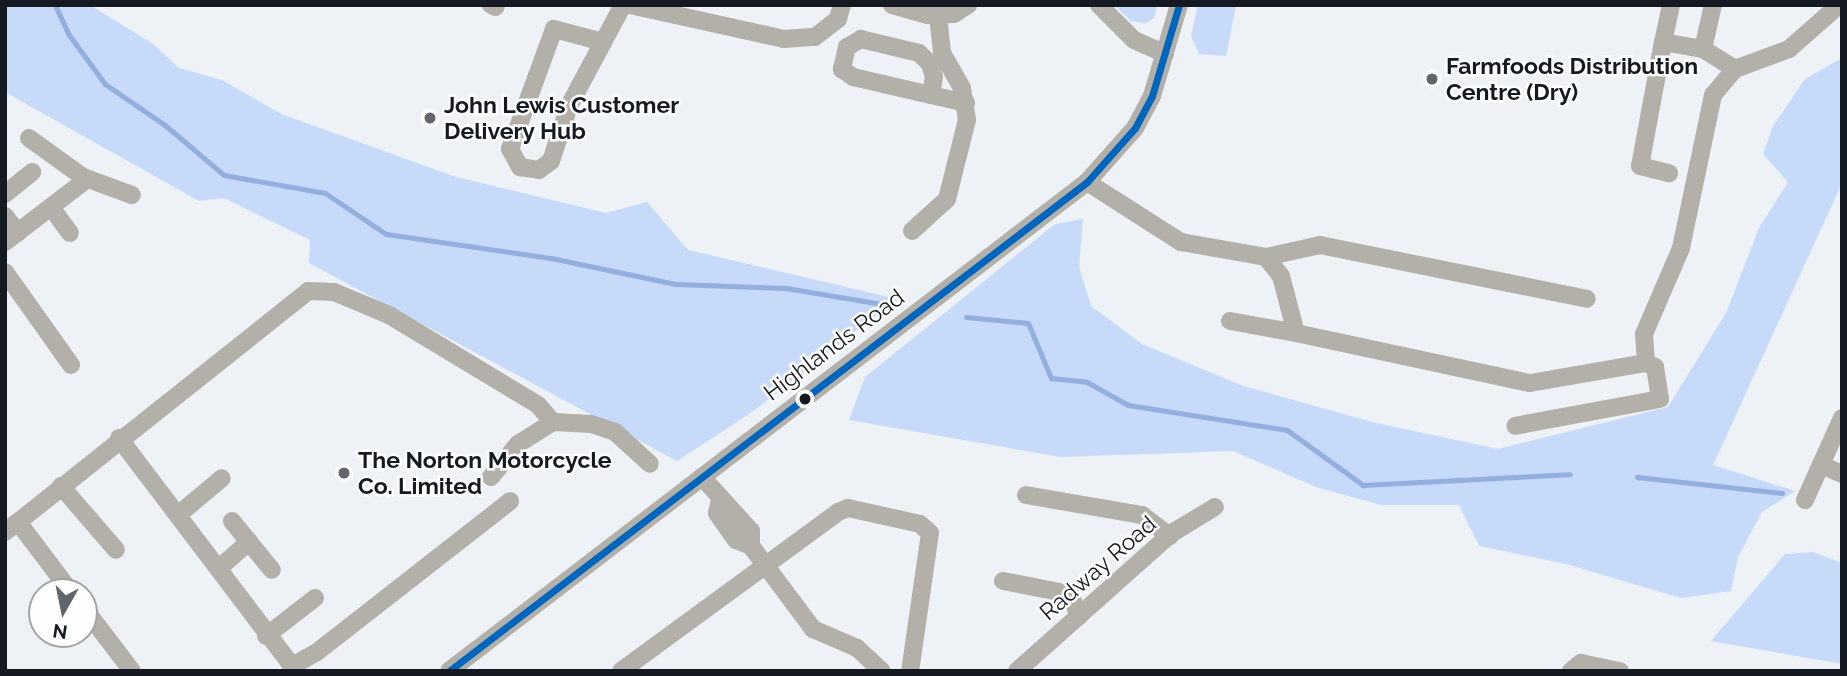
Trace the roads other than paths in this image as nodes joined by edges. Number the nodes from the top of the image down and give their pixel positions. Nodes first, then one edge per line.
1 (623, 5) edge
2 (630, 5) edge
3 (842, 5) edge
4 (892, 5) edge
5 (968, 5) edge
6 (1099, 5) edge
7 (1179, 5) edge
8 (1671, 5) edge
9 (1713, 5) edge
10 (1839, 5) edge
11 (676, 10) edge
12 (938, 15) junction
13 (603, 42) junction
14 (1663, 42) junction
15 (1703, 48) junction
16 (1165, 54) junction
17 (1735, 69) junction
18 (931, 95) junction
19 (966, 103) junction
20 (29, 138) dead end
21 (33, 172) dead end
22 (1669, 173) dead end
23 (87, 179) junction
24 (1087, 183) junction
25 (5, 194) edge
26 (132, 195) dead end
27 (51, 207) junction
28 (5, 216) edge
29 (912, 231) dead end
30 (70, 233) dead end
31 (12, 237) edge
32 (1266, 257) junction
33 (5, 272) edge
34 (1587, 299) dead end
35 (1230, 321) dead end
36 (1296, 333) junction
37 (1646, 363) junction
38 (71, 365) dead end
39 (1842, 418) edge
40 (554, 422) junction
41 (1515, 426) dead end
42 (119, 438) junction
43 (650, 464) dead end
44 (1821, 465) junction
45 (1842, 474) edge
46 (491, 477) dead end
47 (702, 477) junction
48 (222, 478) dead end
49 (61, 486) junction
50 (1026, 495) dead end
51 (1805, 500) dead end
52 (510, 501) dead end
53 (1215, 507) dead end
54 (178, 515) junction
55 (232, 521) dead end
56 (11, 527) edge
57 (1170, 536) junction
58 (249, 542) junction
59 (116, 550) dead end
60 (764, 566) junction
61 (219, 568) junction
62 (272, 570) dead end
63 (58, 578) edge
64 (1003, 581) dead end
65 (315, 598) dead end
66 (1079, 617) junction
67 (98, 626) edge
68 (266, 635) junction
69 (132, 671) edge
70 (449, 671) edge
71 (621, 671) edge
72 (881, 671) edge
73 (910, 671) edge
74 (1017, 671) edge
75 (1571, 671) edge
76 (1620, 671) edge

1 - 13 street
2 - 11 street
3 - 11 street
4 - 12 street
5 - 12 street
6 - 16 street
7 - 16 street, Highlands Road
8 - 14 street
9 - 15 street
10 - 17 street
12 - 19 street
13 - 13 street
14 - 15 street
14 - 22 street
15 - 17 street
16 - 24 street, Highlands Road
17 - 37 street
18 - 18 street
18 - 19 street
19 - 29 street
20 - 23 street
21 - 25 street
23 - 26 street
23 - 27 street
24 - 32 street
24 - 47 street, Highlands Road
27 - 30 street
27 - 31 street
28 - 31 street
32 - 34 street
32 - 36 street
33 - 38 street
35 - 36 street
36 - 37 street
37 - 41 street
39 - 44 street
40 - 42 street
40 - 43 street
40 - 46 street
42 - 49 street
42 - 54 street
44 - 45 street
44 - 51 street
47 - 60 street
47 - 70 street, Highlands Road
48 - 54 street
49 - 56 street
49 - 59 street
50 - 57 street
52 - 68 street
53 - 57 street, Radway Road
54 - 61 street
55 - 58 street
56 - 63 street
57 - 66 street, Radway Road
58 - 61 street
58 - 62 street
60 - 71 street
60 - 72 street
60 - 73 street
61 - 68 street
64 - 66 street
65 - 68 street
66 - 74 street, Radway Road
67 - 69 street
75 - 76 street

